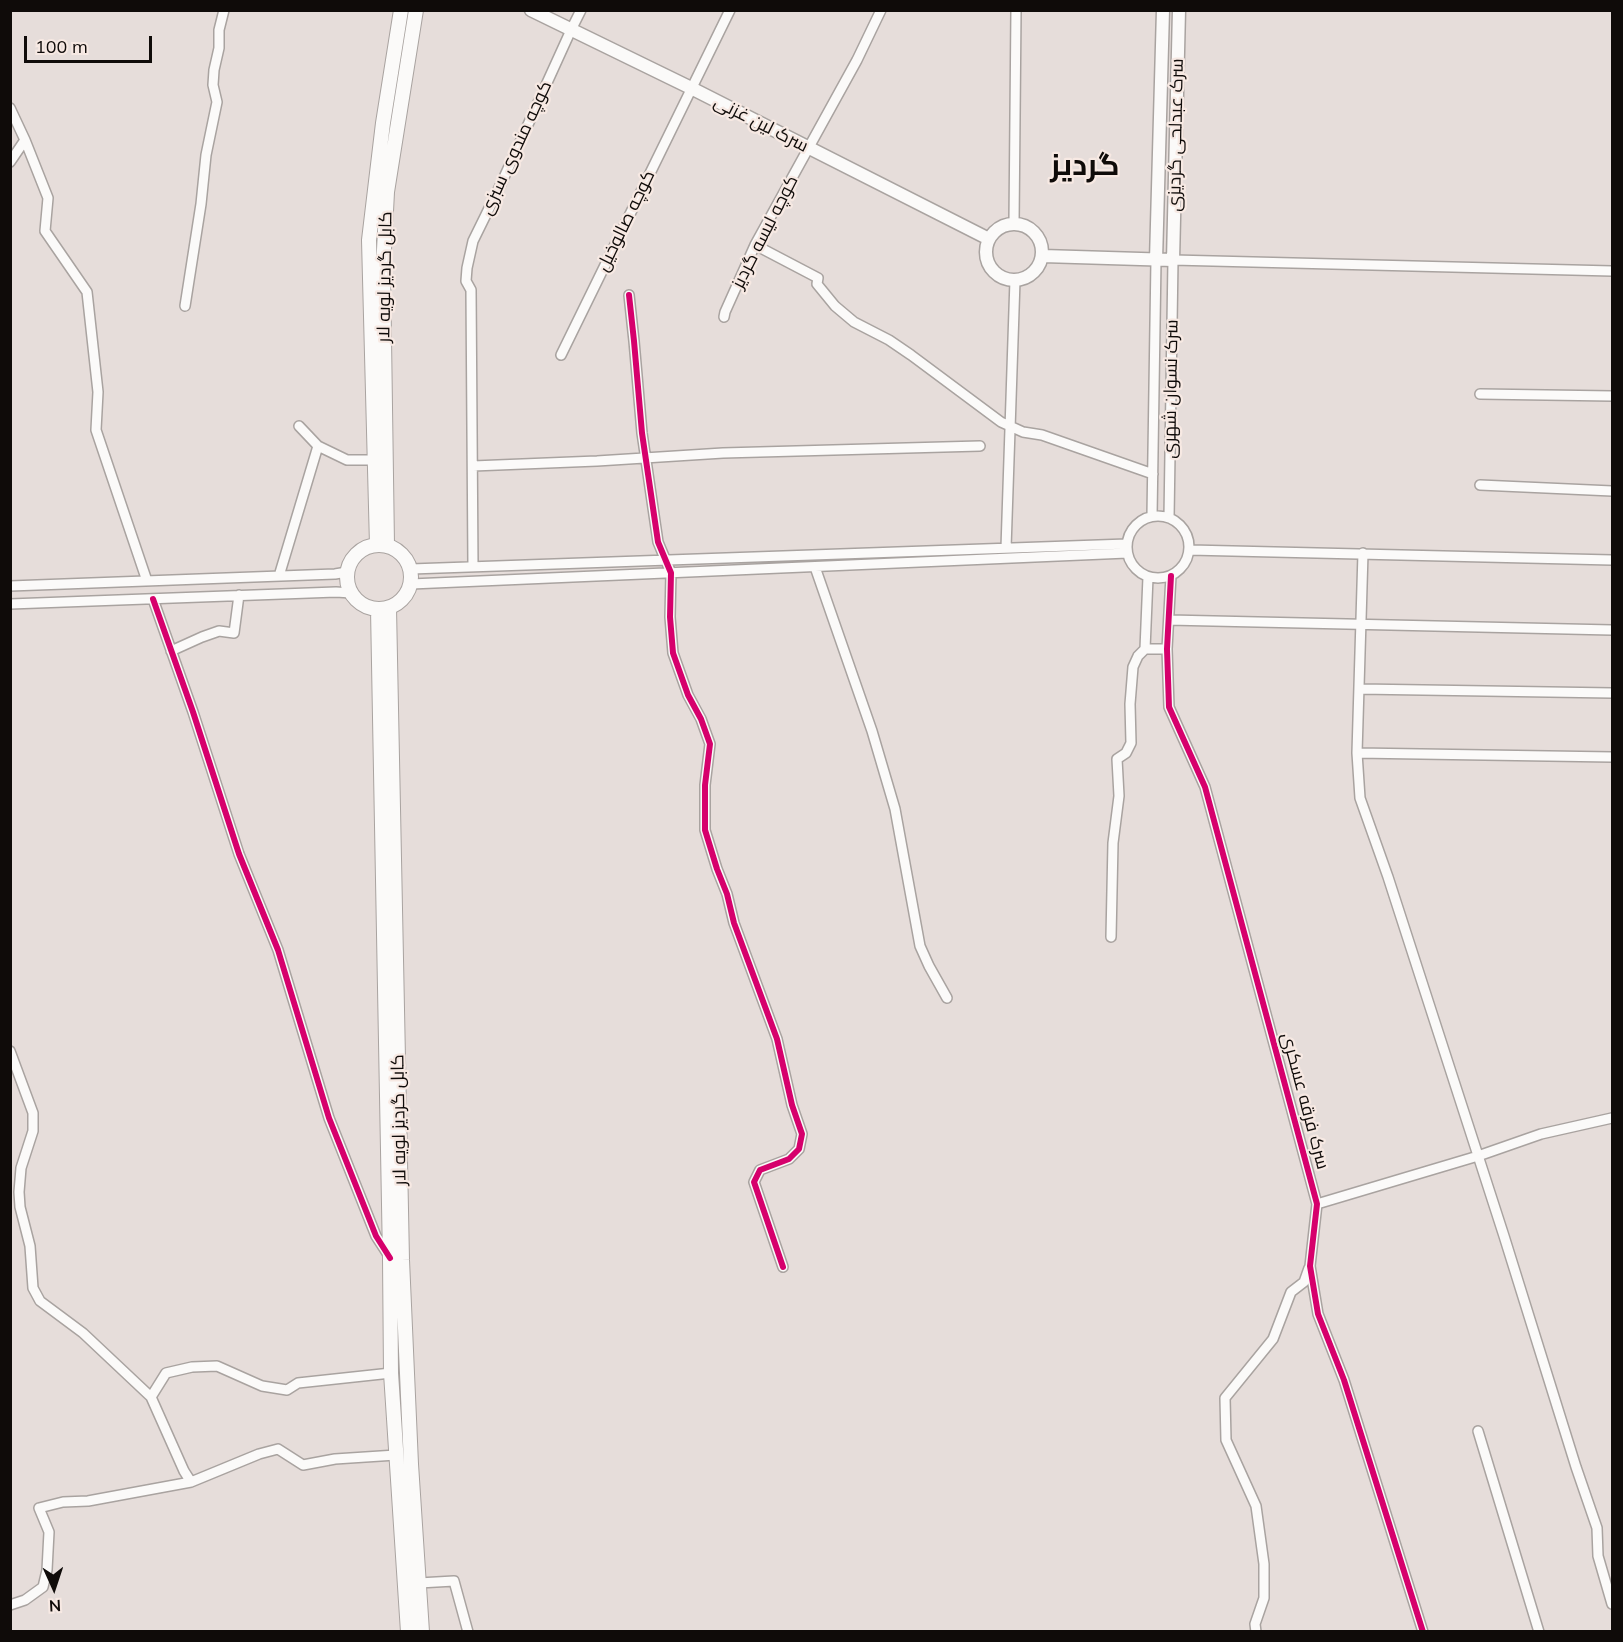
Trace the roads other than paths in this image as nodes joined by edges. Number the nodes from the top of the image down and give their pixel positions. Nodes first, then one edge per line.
1 (224, 10) edge
2 (401, 10) edge
3 (416, 10) edge
4 (531, 10) edge
5 (581, 10) edge
6 (730, 10) edge
7 (881, 10) edge
8 (1016, 10) edge
9 (1163, 10) edge
10 (1179, 10) edge
11 (571, 30) junction
12 (691, 88) junction
13 (10, 108) edge
14 (25, 140) junction
15 (809, 148) junction
16 (10, 162) edge
17 (1014, 223) junction
18 (989, 239) junction
19 (755, 245) junction
20 (1043, 256) junction
21 (1156, 260) junction
22 (1173, 260) junction
23 (1612, 271) edge
24 (1015, 280) junction
25 (629, 295) dead end
26 (185, 306) dead end
27 (724, 317) dead end
28 (561, 355) dead end
29 (1480, 394) dead end
30 (1612, 396) edge
31 (298, 426) dead end
32 (1010, 426) junction
33 (318, 446) junction
34 (980, 446) dead end
35 (645, 458) junction
36 (375, 460) junction
37 (473, 466) junction
38 (1153, 474) junction
39 (1480, 485) dead end
40 (1612, 491) edge
41 (1152, 516) junction
42 (1169, 518) junction
43 (382, 545) junction
44 (1006, 548) junction
45 (1127, 548) junction
46 (1190, 550) junction
47 (1364, 553) junction
48 (665, 560) junction
49 (1612, 560) edge
50 (473, 567) junction
51 (815, 567) junction
52 (411, 569) junction
53 (347, 572) junction
54 (671, 573) junction
55 (279, 576) junction
56 (1170, 576) junction
57 (1148, 577) junction
58 (147, 581) junction
59 (411, 584) junction
60 (10, 586) edge
61 (351, 593) junction
62 (239, 595) junction
63 (153, 599) junction
64 (10, 604) edge
65 (383, 608) junction
66 (1168, 620) junction
67 (1362, 623) junction
68 (1612, 630) edge
69 (1145, 649) junction
70 (1167, 649) junction
71 (171, 651) junction
72 (1360, 689) junction
73 (1612, 693) edge
74 (1357, 753) junction
75 (1612, 757) edge
76 (1111, 937) dead end
77 (947, 998) dead end
78 (10, 1051) edge
79 (14, 1070) edge
80 (1612, 1118) edge
81 (1478, 1156) junction
82 (1317, 1204) junction
83 (390, 1258) junction
84 (1310, 1266) junction
85 (783, 1267) dead end
86 (391, 1373) junction
87 (151, 1397) junction
88 (1478, 1431) dead end
89 (396, 1455) junction
90 (191, 1482) junction
91 (419, 1583) junction
92 (1612, 1604) edge
93 (10, 1605) edge
94 (408, 1632) edge
95 (422, 1632) edge
96 (468, 1632) edge
97 (1256, 1632) edge
98 (1423, 1632) edge
99 (1539, 1632) edge

1 - 26 street
2 - 36 highway, کابل گردیز لویه لار
3 - 43 highway, کابل گردیز لویه لار
4 - 11 main road, سرک لین غزنی
5 - 11 street, کوچه مندوی سبزی
6 - 12 street, کوچه صالوخیل
7 - 15 street, کوچه لیسه گردیز
8 - 17 street
9 - 21 main road
10 - 22 main road, سرک عبدلحی گردیزی
11 - 12 main road, سرک لین غزنی
11 - 37 street, کوچه مندوی سبزی
12 - 15 main road, سرک لین غزنی
12 - 28 street, کوچه صالوخیل
13 - 14 street
14 - 16 street
14 - 58 street
15 - 18 main road, سرک لین غزنی
15 - 19 street, کوچه لیسه گردیز
17 - 18 main road
17 - 20 main road
18 - 24 main road
19 - 27 street, کوچه لیسه گردیز
19 - 32 street
20 - 21 main road
20 - 24 main road
21 - 22 main road
21 - 38 street, سرک نسوان شهری
22 - 23 street
22 - 42 street, سرک نسوان شهری
24 - 32 street
25 - 35 street
29 - 30 street
31 - 33 street
32 - 38 street
32 - 44 street
33 - 36 street
33 - 55 street
34 - 35 street
35 - 37 street
35 - 48 street
36 - 43 highway, کابل گردیز لویه لار
37 - 50 street
38 - 41 street, سرک نسوان شهری
39 - 40 street
41 - 42 street
41 - 45 street
42 - 46 street
43 - 52 highway
43 - 53 highway
44 - 45 street
44 - 48 street
45 - 51 street
45 - 57 street
46 - 47 street
46 - 56 street
47 - 49 street
47 - 67 street
48 - 50 street
48 - 54 street
50 - 52 street
51 - 54 street
51 - 77 street
52 - 59 highway
53 - 55 street
53 - 61 highway
54 - 59 street
54 - 85 street
55 - 58 street
56 - 57 street
56 - 66 street, سرک فرقه عسکری
57 - 69 street
58 - 60 street
59 - 65 highway
61 - 62 street
61 - 65 highway
62 - 63 street
62 - 71 street
63 - 64 street
63 - 71 street
65 - 83 highway, کابل گردیز لویه لار
65 - 91 highway, کابل گردیز لویه لار
66 - 67 street
66 - 70 street, سرک فرقه عسکری
67 - 68 street
67 - 72 street
69 - 70 street
69 - 76 street
70 - 82 street, سرک فرقه عسکری
71 - 83 street
72 - 73 street
72 - 74 street
74 - 75 street
74 - 81 street
78 - 79 street
79 - 87 street
80 - 81 street
81 - 82 street
81 - 92 street
82 - 84 street, سرک فرقه عسکری
83 - 86 highway, کابل گردیز لویه لار
84 - 97 street
84 - 98 street, سرک فرقه عسکری
86 - 87 street
86 - 89 highway, کابل گردیز لویه لار
87 - 90 street
88 - 99 street
89 - 90 street
89 - 94 highway, کابل گردیز لویه لار
90 - 93 street
91 - 95 highway, کابل گردیز لویه لار
91 - 96 street

